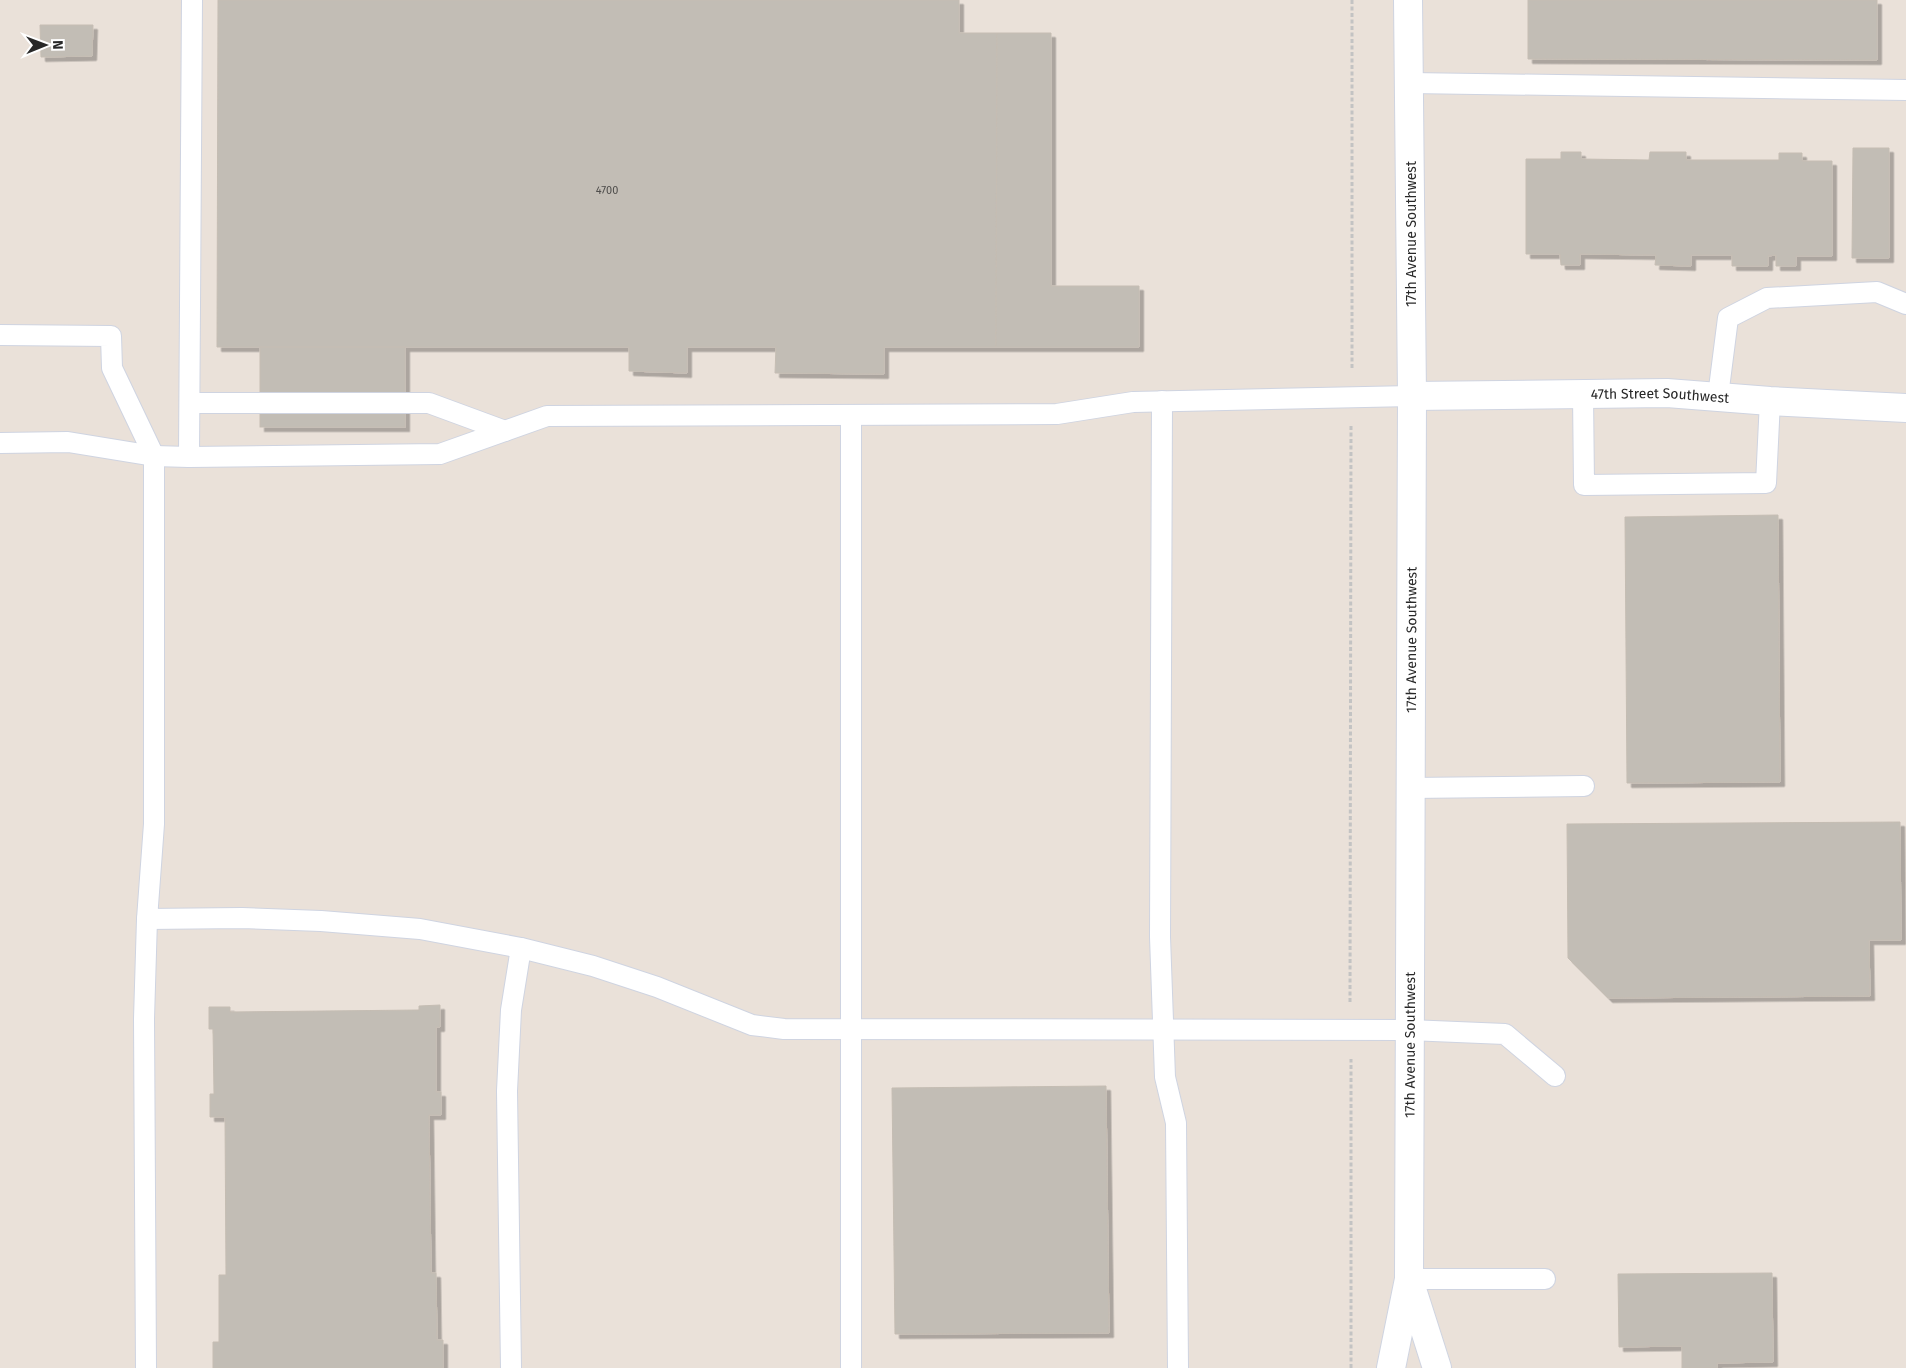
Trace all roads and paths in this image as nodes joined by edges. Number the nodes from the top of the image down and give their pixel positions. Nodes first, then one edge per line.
1 (192, 0) edge
2 (1352, 0) edge
3 (1408, 0) edge
4 (1410, 83) junction
5 (1906, 90) edge
6 (1906, 304) edge
7 (0, 335) edge
8 (1583, 394) junction
9 (1412, 396) junction
10 (1718, 396) junction
11 (1352, 398) junction
12 (1162, 401) junction
13 (1770, 401) junction
14 (190, 403) junction
15 (1906, 408) edge
16 (851, 415) junction
17 (505, 431) junction
18 (0, 443) edge
19 (154, 456) junction
20 (189, 457) junction
21 (1584, 786) dead end
22 (1410, 788) junction
23 (147, 919) junction
24 (521, 948) junction
25 (850, 1029) junction
26 (1162, 1029) junction
27 (1350, 1030) junction
28 (1409, 1030) junction
29 (1555, 1076) dead end
30 (1409, 1279) junction
31 (1545, 1279) dead end
32 (146, 1368) edge
33 (511, 1368) edge
34 (851, 1368) edge
35 (1178, 1368) edge
36 (1351, 1368) edge
37 (1391, 1368) edge
38 (1406, 1368) edge
39 (1437, 1368) edge

1 - 14 lane
2 - 11 path
3 - 4 street, 17th Avenue Southwest
4 - 5 lane
4 - 9 street, 17th Avenue Southwest
6 - 10 lane
7 - 19 lane
8 - 9 street, 47th Street Southwest
8 - 10 street, 47th Street Southwest
8 - 13 lane
9 - 11 lane
9 - 22 street, 17th Avenue Southwest
10 - 13 street, 47th Street Southwest
11 - 12 lane
11 - 27 path
12 - 16 lane
12 - 26 lane
13 - 15 street, 47th Street Southwest
14 - 17 lane
14 - 20 lane
16 - 17 lane
16 - 25 lane
17 - 20 lane
18 - 19 lane
19 - 20 lane
19 - 23 lane
21 - 22 lane
22 - 28 street, 17th Avenue Southwest
23 - 24 lane
23 - 32 lane
24 - 25 lane
24 - 33 lane
25 - 26 lane
25 - 34 lane
26 - 27 lane
26 - 35 lane
27 - 28 lane
27 - 36 path
28 - 29 lane
28 - 30 street, 17th Avenue Southwest
30 - 31 lane
30 - 37 street, 17th Avenue Southwest
30 - 38 street
30 - 39 street, 17th Avenue Southwest

